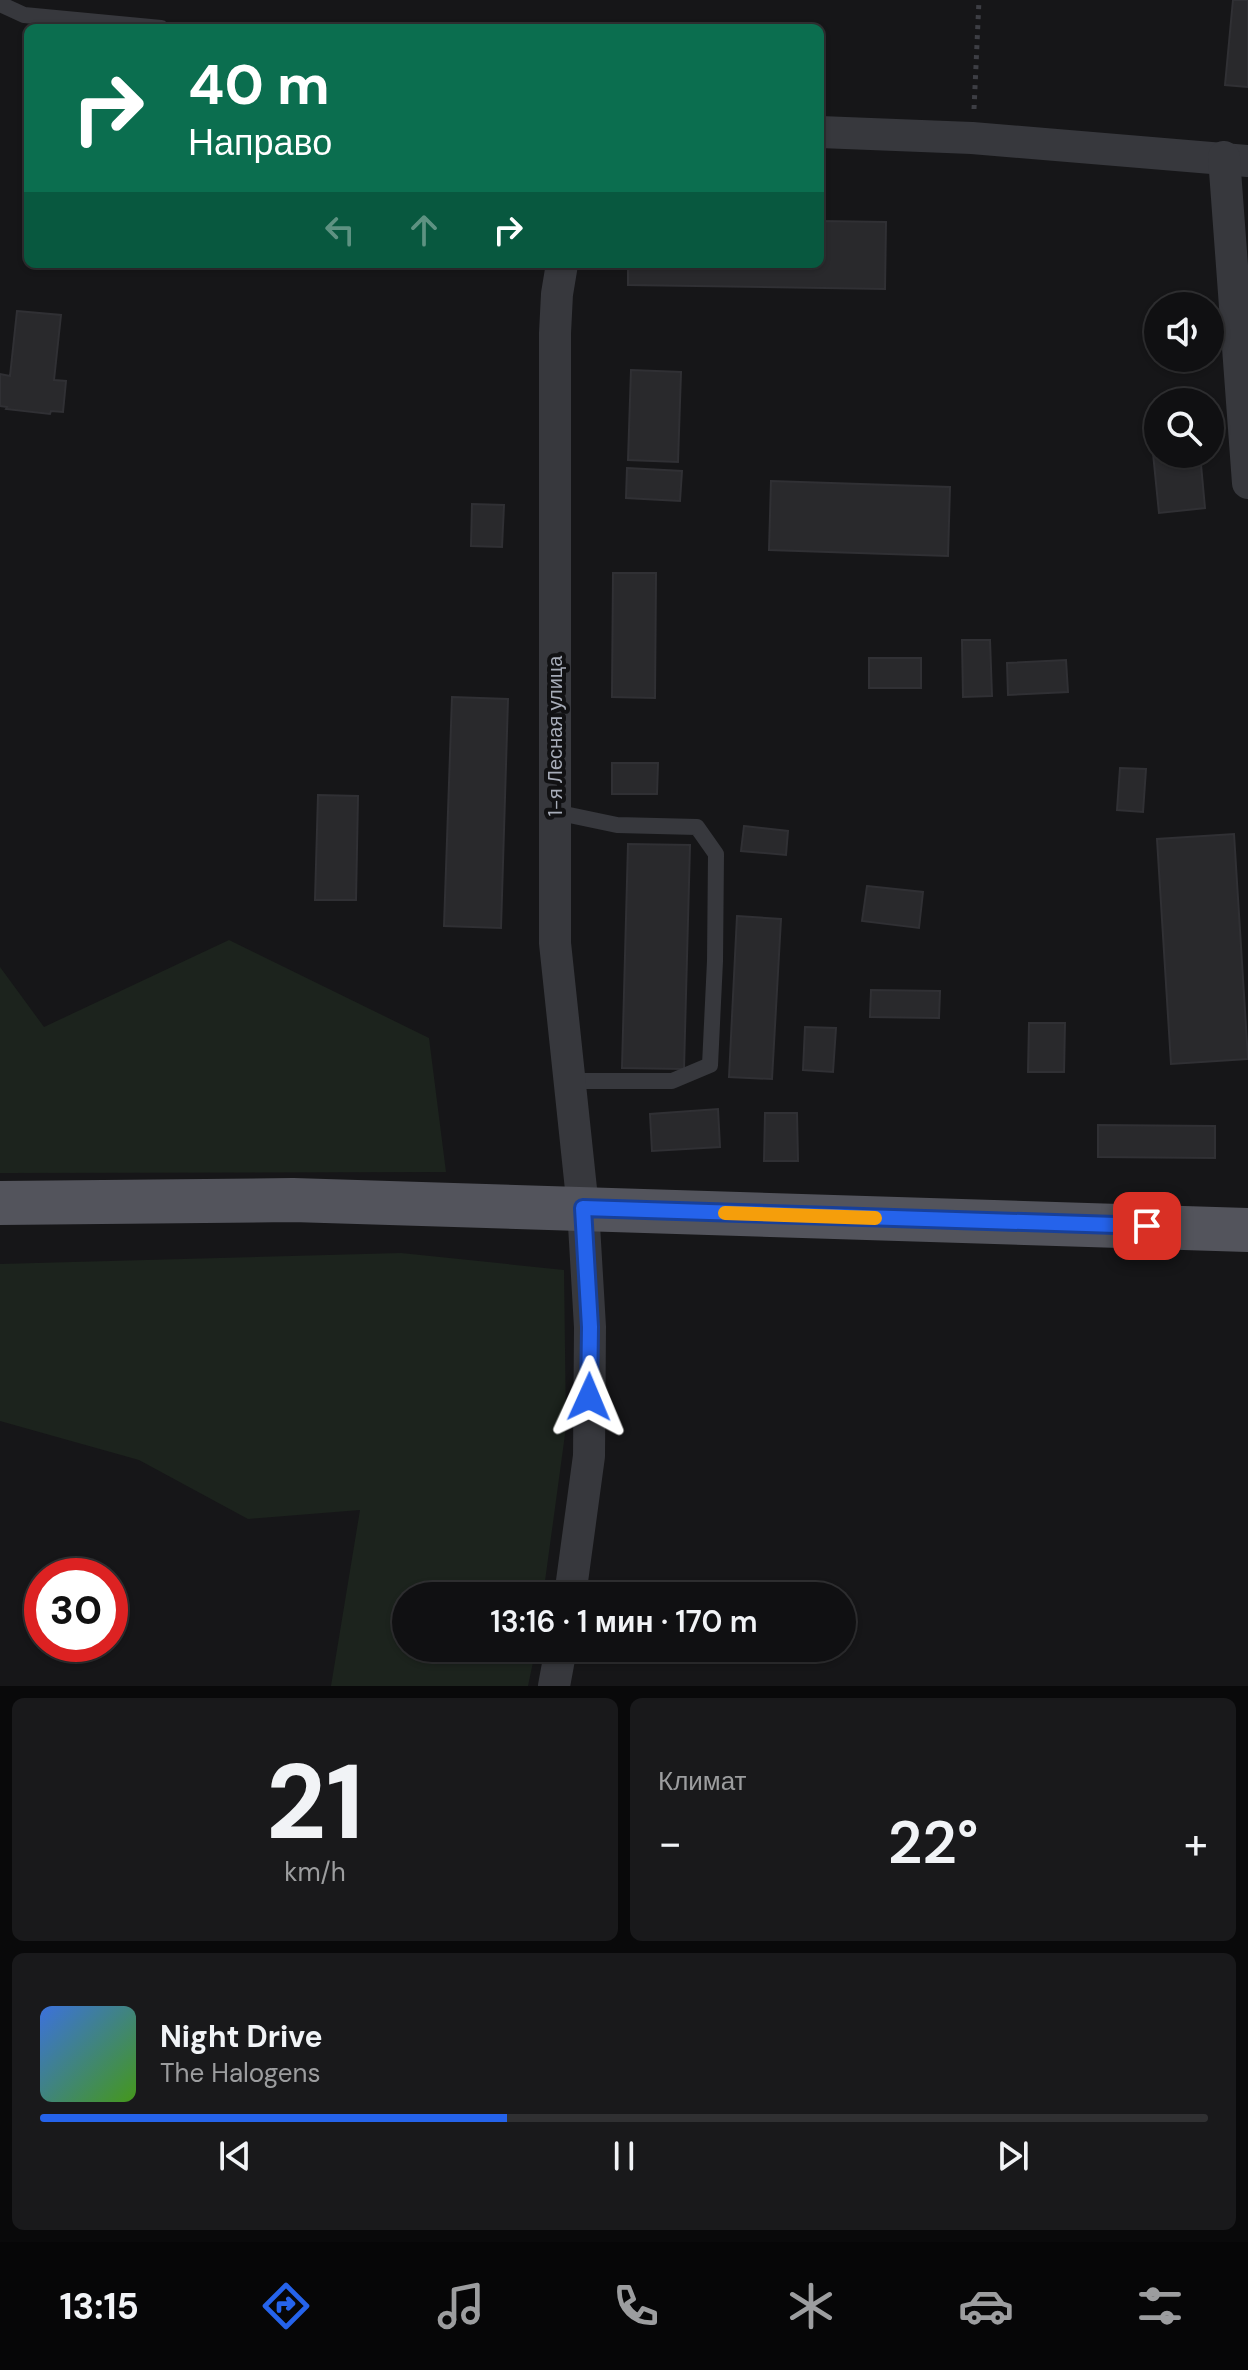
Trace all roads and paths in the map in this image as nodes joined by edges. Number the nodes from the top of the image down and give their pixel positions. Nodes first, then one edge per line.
1 (979, 0) edge
2 (0, 4) edge
3 (119, 24) edge
4 (824, 132) edge
5 (972, 138) junction
6 (1236, 159) edge
7 (561, 268) edge
8 (1248, 483) edge
9 (555, 812) junction
10 (569, 1081) junction
11 (0, 1203) edge
12 (583, 1208) junction
13 (1248, 1230) edge
14 (572, 1582) edge
15 (558, 1662) edge
16 (554, 1686) edge

1 - 5 path
2 - 3 lane
4 - 5 street
5 - 6 street
6 - 8 street
7 - 9 street, 1-я Лесная улица
9 - 10 street, 1-я Лесная улица
9 - 10 lane
10 - 12 street, 1-я Лесная улица
11 - 12 main road
12 - 13 main road
12 - 14 street, 1-я Лесная улица
15 - 16 street

